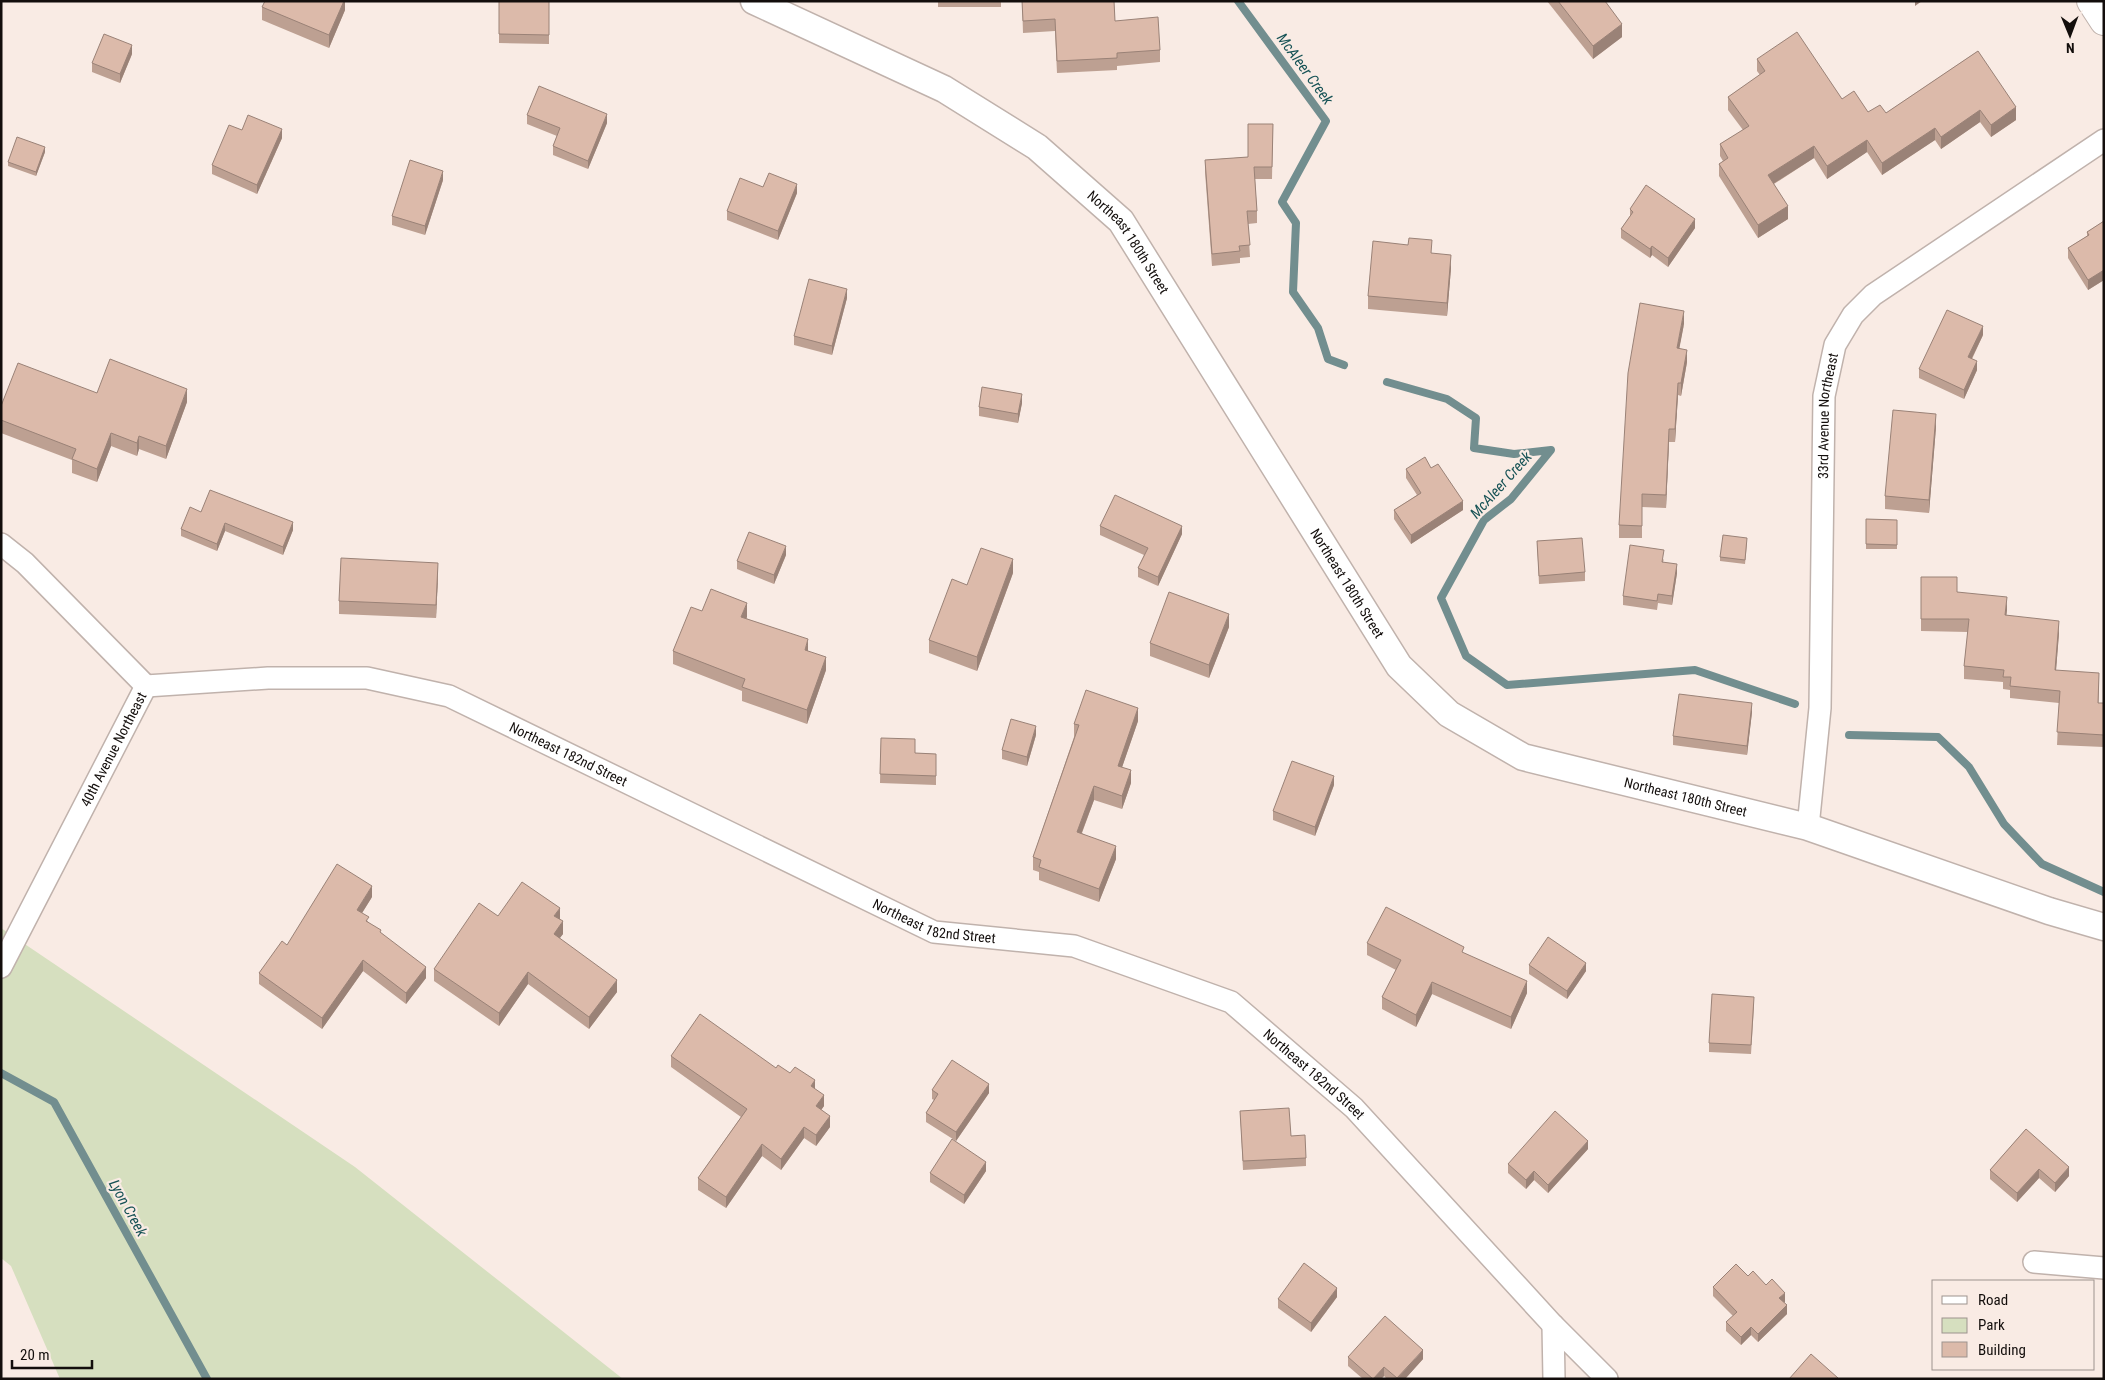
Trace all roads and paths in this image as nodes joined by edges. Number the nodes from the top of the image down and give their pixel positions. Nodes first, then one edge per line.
1 (754, 1) edge
2 (2091, 1) edge
3 (2104, 20) edge
4 (2104, 140) edge
5 (1, 544) edge
6 (146, 686) junction
7 (1808, 827) junction
8 (2104, 927) edge
9 (1, 967) edge
10 (2034, 1262) dead end
11 (2104, 1268) edge
12 (1553, 1326) junction
13 (1554, 1379) edge
14 (1607, 1379) edge

1 - 7 street, Northeast 180th Street
2 - 3 main road
4 - 7 street, 33rd Avenue Northeast
5 - 6 street, 40th Avenue Northeast
6 - 9 street, 40th Avenue Northeast
6 - 12 street, Northeast 182nd Street
7 - 8 street, Northeast 180th Street
10 - 11 street
12 - 13 street
12 - 14 street, Northeast 182nd Street

